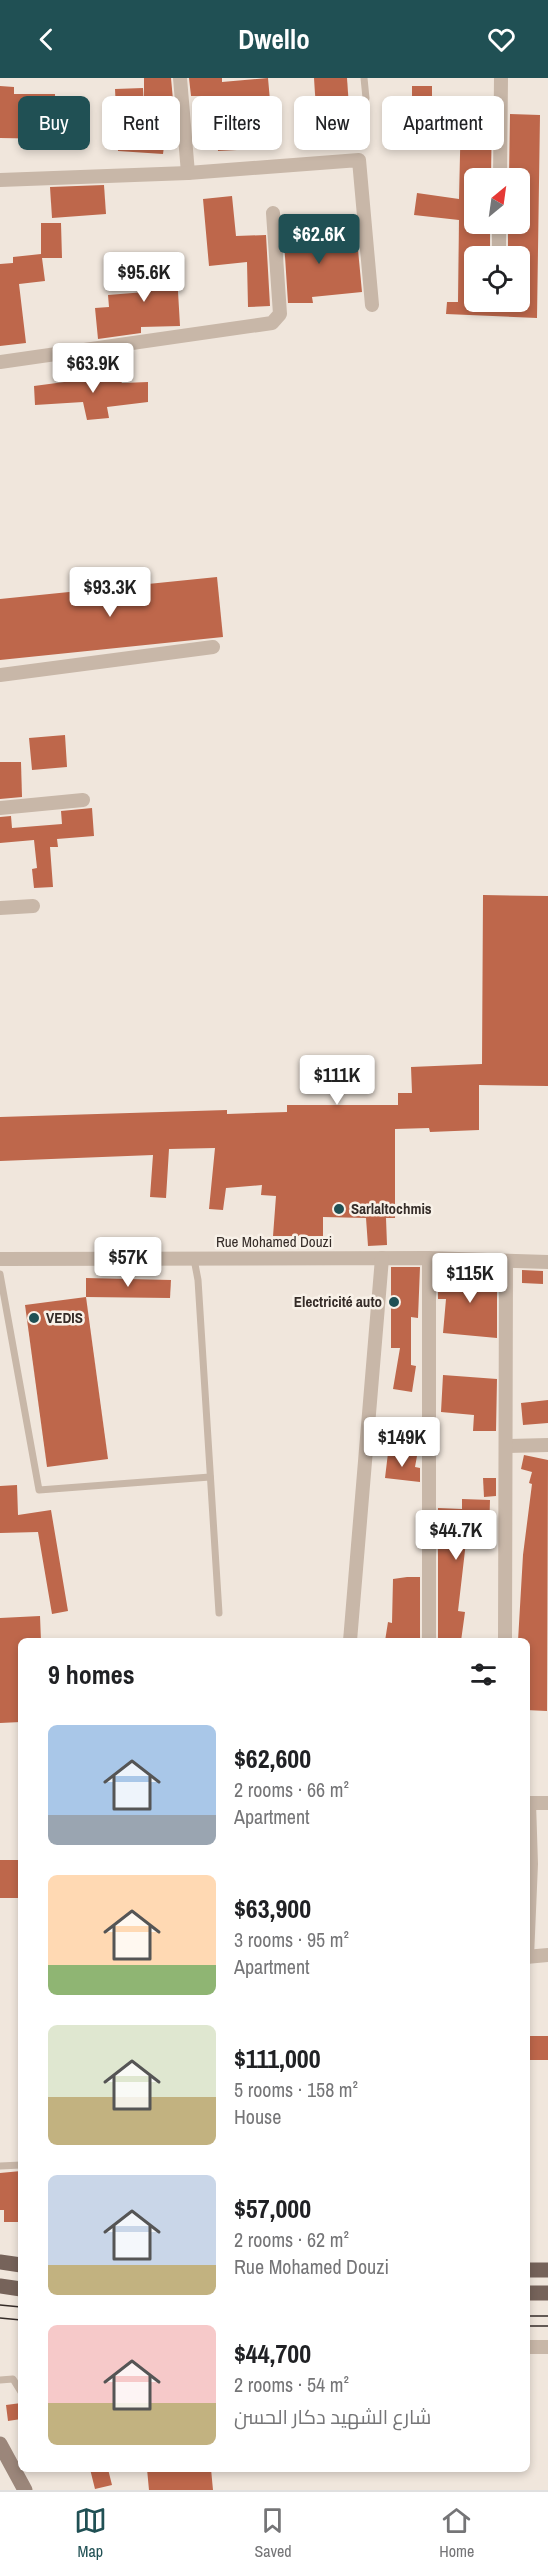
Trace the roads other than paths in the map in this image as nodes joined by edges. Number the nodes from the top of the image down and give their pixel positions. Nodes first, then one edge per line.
1 (180, 78) edge
2 (364, 78) edge
3 (501, 78) edge
4 (366, 96) edge
5 (500, 168) edge
6 (188, 173) junction
7 (0, 180) edge
8 (273, 213) dead end
9 (372, 305) dead end
10 (0, 362) edge
11 (213, 647) dead end
12 (0, 675) edge
13 (82, 800) dead end
14 (0, 808) edge
15 (33, 906) dead end
16 (0, 908) edge
17 (382, 1258) junction
18 (429, 1258) junction
19 (0, 1259) edge
20 (194, 1259) junction
21 (506, 1261) junction
22 (548, 1262) edge
23 (0, 1274) edge
24 (548, 1445) edge
25 (506, 1446) junction
26 (210, 1477) junction
27 (219, 1613) dead end
28 (350, 1638) edge
29 (429, 1638) edge
30 (506, 1638) edge
31 (530, 1803) edge
32 (548, 1803) edge
33 (548, 1954) edge
34 (530, 1957) edge
35 (18, 2165) edge
36 (0, 2166) edge
37 (0, 2262) edge
38 (18, 2265) edge
39 (530, 2270) edge
40 (548, 2270) edge
41 (0, 2286) edge
42 (18, 2289) edge
43 (530, 2293) edge
44 (548, 2293) edge
45 (530, 2347) edge
46 (548, 2347) edge
47 (0, 2380) edge
48 (18, 2387) edge
49 (0, 2444) edge
50 (26, 2490) edge

1 - 6 street
2 - 4 lane
3 - 5 street
6 - 7 street
6 - 9 street
8 - 10 street
11 - 12 street
13 - 14 street
15 - 16 street
17 - 18 street, Rue Mohamed Douzi
17 - 20 street, Rue Mohamed Douzi
17 - 28 street
18 - 21 street, Rue Mohamed Douzi
18 - 29 street
19 - 20 street, Rue Mohamed Douzi
20 - 26 lane
21 - 22 street, Rue Mohamed Douzi
21 - 25 street
23 - 26 lane
24 - 25 street
25 - 30 street
26 - 27 lane
31 - 32 street
33 - 34 street
35 - 36 lane
37 - 38 main road
39 - 40 main road
41 - 42 main road
43 - 44 main road
45 - 46 street
47 - 48 lane
49 - 50 main road

